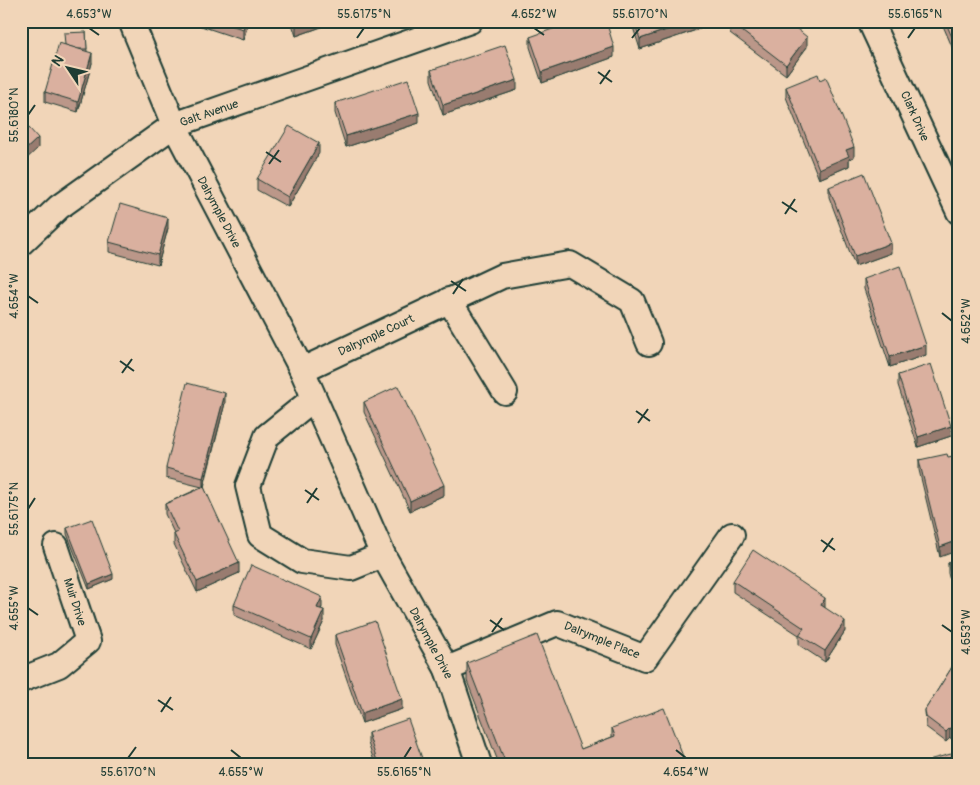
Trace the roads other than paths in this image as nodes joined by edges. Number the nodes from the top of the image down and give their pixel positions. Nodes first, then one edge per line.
1 (131, 21) edge
2 (470, 21) edge
3 (870, 21) edge
4 (423, 29) edge
5 (174, 125) junction
6 (959, 212) edge
7 (21, 243) edge
8 (449, 300) junction
9 (649, 343) dead end
10 (302, 370) junction
11 (504, 392) dead end
12 (314, 399) junction
13 (732, 534) dead end
14 (56, 546) dead end
15 (383, 555) junction
16 (447, 669) junction
17 (21, 680) edge
18 (479, 764) edge

1 - 5 street, Dalrymple Drive
2 - 4 street, Galt Avenue
3 - 6 street, Clark Drive
4 - 5 street, Galt Avenue
5 - 7 street, Galt Avenue
5 - 10 street, Dalrymple Drive
8 - 9 street, Dalrymple Court
8 - 10 street, Dalrymple Court
8 - 11 street
10 - 12 street, Dalrymple Drive
12 - 15 street, Dalrymple Drive
12 - 15 street
13 - 16 street, Dalrymple Place
14 - 17 street, Muir Drive
15 - 16 street, Dalrymple Drive
16 - 18 street, Dalrymple Drive

